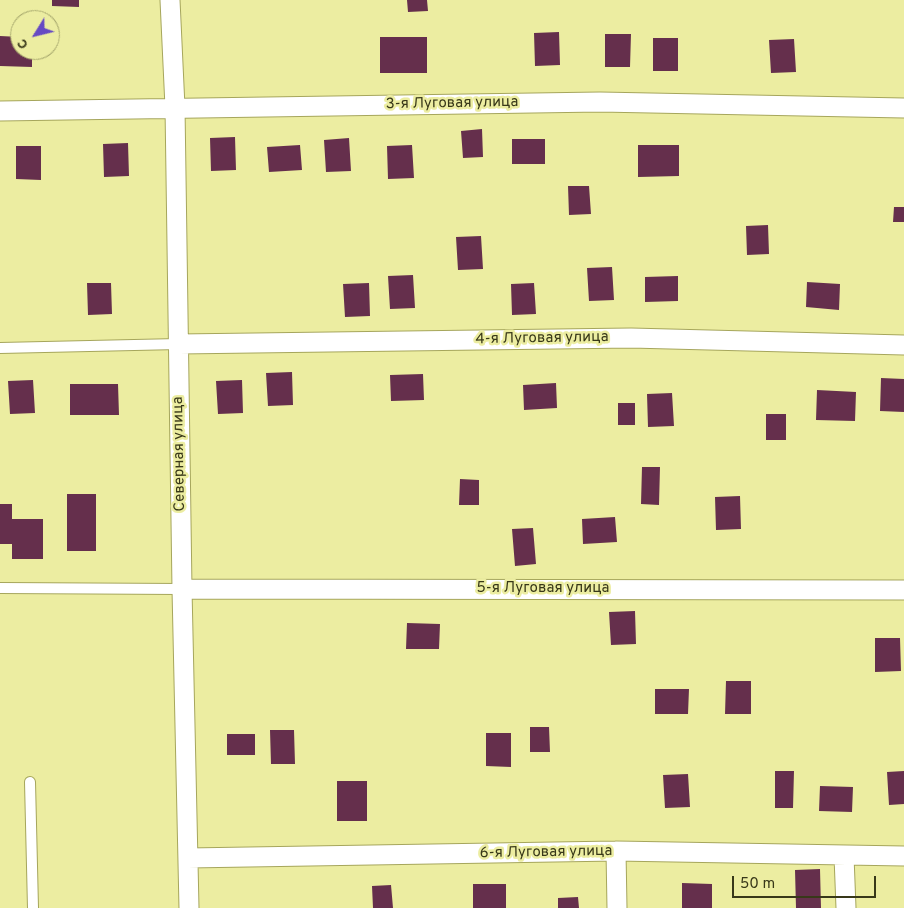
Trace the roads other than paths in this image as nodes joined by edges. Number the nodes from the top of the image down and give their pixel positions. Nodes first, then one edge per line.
1 (170, 0) edge
2 (175, 107) junction
3 (904, 108) edge
4 (0, 111) edge
5 (179, 344) junction
6 (904, 345) edge
7 (0, 348) edge
8 (0, 588) edge
9 (182, 589) junction
10 (904, 590) edge
11 (30, 782) dead end
12 (616, 851) junction
13 (844, 856) junction
14 (904, 856) edge
15 (188, 858) junction
16 (33, 908) edge
17 (189, 908) edge
18 (617, 908) edge
19 (846, 908) edge

1 - 2 street, Северная улица
2 - 3 street, 3-я Луговая улица
2 - 4 street, 3-я Луговая улица
2 - 5 street, Северная улица
5 - 6 street, 4-я Луговая улица
5 - 7 lane
5 - 9 street, Северная улица
8 - 9 lane
9 - 10 street, 5-я Луговая улица
9 - 15 street, Северная улица
11 - 16 lane
12 - 13 street, 6-я Луговая улица
12 - 15 street, 6-я Луговая улица
12 - 18 street
13 - 14 street, 6-я Луговая улица
13 - 19 street
15 - 17 street, Северная улица

